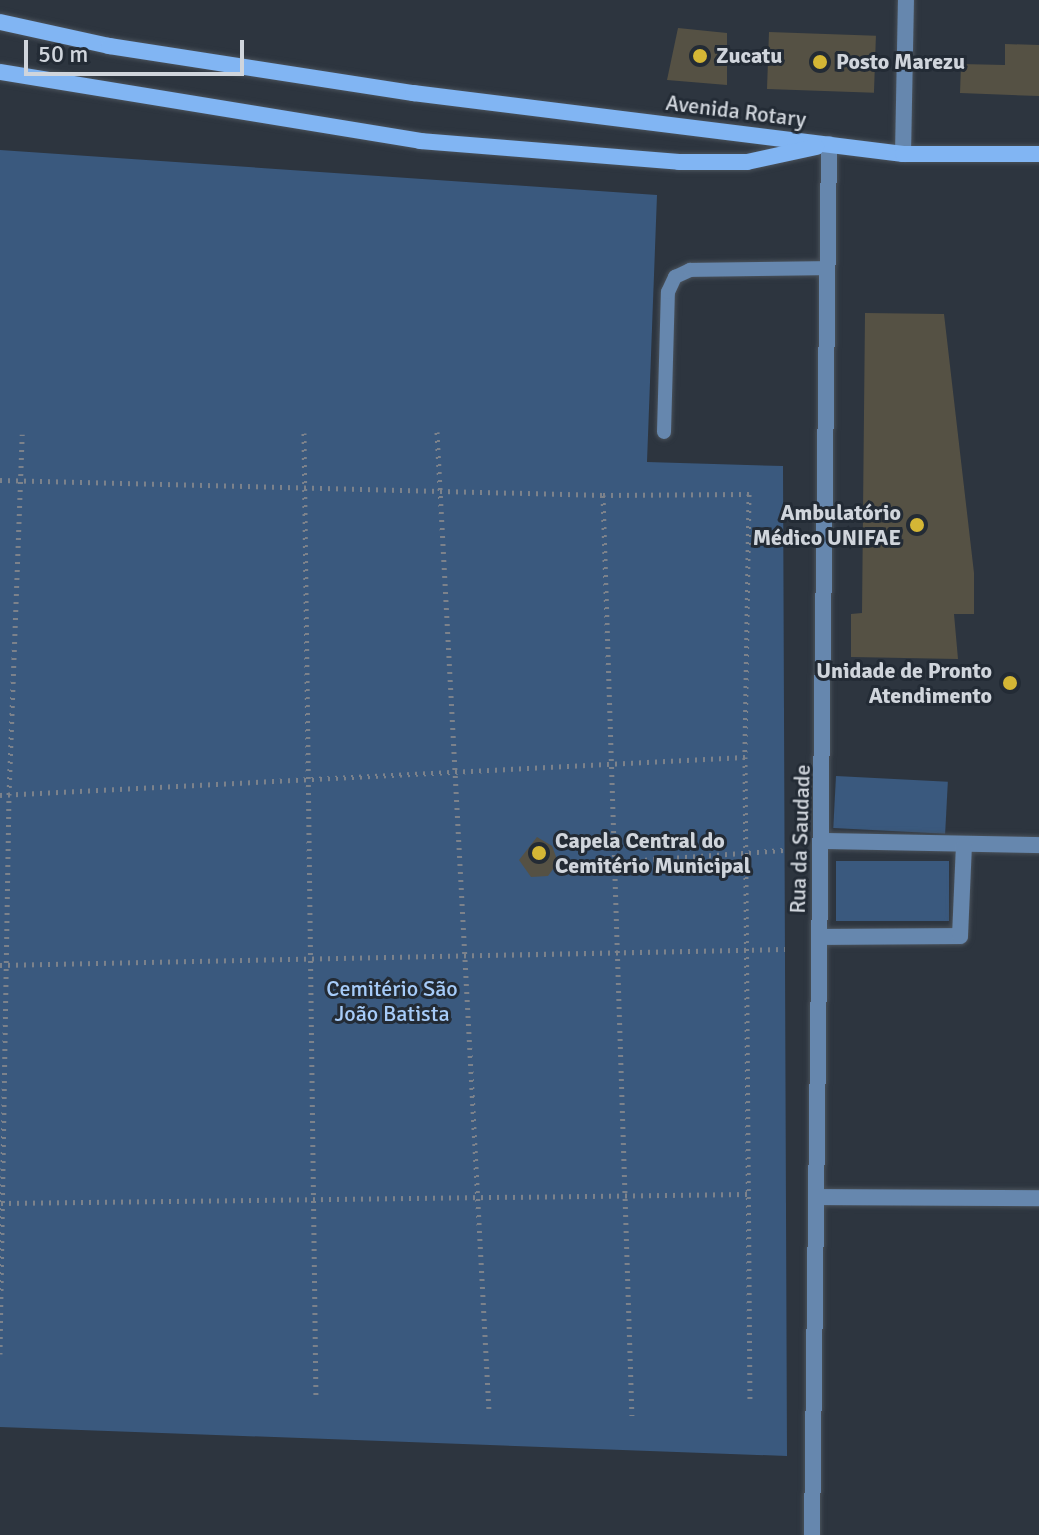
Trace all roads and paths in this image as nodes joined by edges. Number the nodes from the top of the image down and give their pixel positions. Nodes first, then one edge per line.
1 (906, 0) edge
2 (0, 22) edge
3 (0, 72) edge
4 (829, 144) junction
5 (903, 154) junction
6 (1039, 154) edge
7 (828, 268) junction
8 (437, 432) dead end
9 (664, 432) dead end
10 (304, 433) dead end
11 (22, 434) dead end
12 (0, 480) edge
13 (20, 480) junction
14 (304, 486) junction
15 (440, 490) junction
16 (603, 495) junction
17 (745, 757) junction
18 (611, 764) junction
19 (453, 772) junction
20 (307, 779) junction
21 (0, 795) edge
22 (9, 795) junction
23 (821, 841) junction
24 (964, 845) junction
25 (1039, 845) edge
26 (784, 850) dead end
27 (747, 853) junction
28 (613, 862) junction
29 (820, 937) junction
30 (747, 949) junction
31 (785, 949) dead end
32 (617, 951) junction
33 (464, 959) junction
34 (309, 961) junction
35 (0, 965) edge
36 (8, 965) junction
37 (748, 1194) junction
38 (626, 1196) junction
39 (816, 1197) junction
40 (476, 1198) junction
41 (1039, 1198) edge
42 (314, 1199) junction
43 (1, 1203) edge
44 (0, 1354) edge
45 (316, 1398) dead end
46 (750, 1404) dead end
47 (489, 1410) dead end
48 (632, 1416) dead end
49 (812, 1535) edge

1 - 5 street
2 - 4 main road, Avenida Rotary
3 - 4 main road, Avenida Rotary
4 - 5 main road
4 - 7 street, Rua da Saudade
5 - 6 main road
7 - 9 lane
7 - 23 street, Rua da Saudade
8 - 15 path
10 - 14 path
11 - 13 path
12 - 13 path
13 - 14 path
13 - 22 path
14 - 15 path
14 - 20 path
15 - 16 path
15 - 19 path
16 - 17 path
16 - 18 path
17 - 18 path
17 - 27 path
18 - 19 path
18 - 28 path
19 - 20 path
19 - 33 path
20 - 22 path
20 - 34 path
21 - 22 path
22 - 36 path
23 - 24 street
23 - 29 street, Rua da Saudade
24 - 25 street
24 - 29 street
26 - 27 path
27 - 28 path
27 - 30 path
28 - 32 path
29 - 39 street, Rua da Saudade
30 - 31 path
30 - 32 path
30 - 37 path
32 - 33 path
32 - 38 path
33 - 34 path
33 - 40 path
34 - 36 path
34 - 42 path
35 - 36 path
36 - 43 path
37 - 38 path
37 - 46 path
38 - 40 path
38 - 48 path
39 - 41 street
39 - 49 street, Rua da Saudade
40 - 42 path
40 - 47 path
42 - 43 path
42 - 45 path
43 - 44 path

